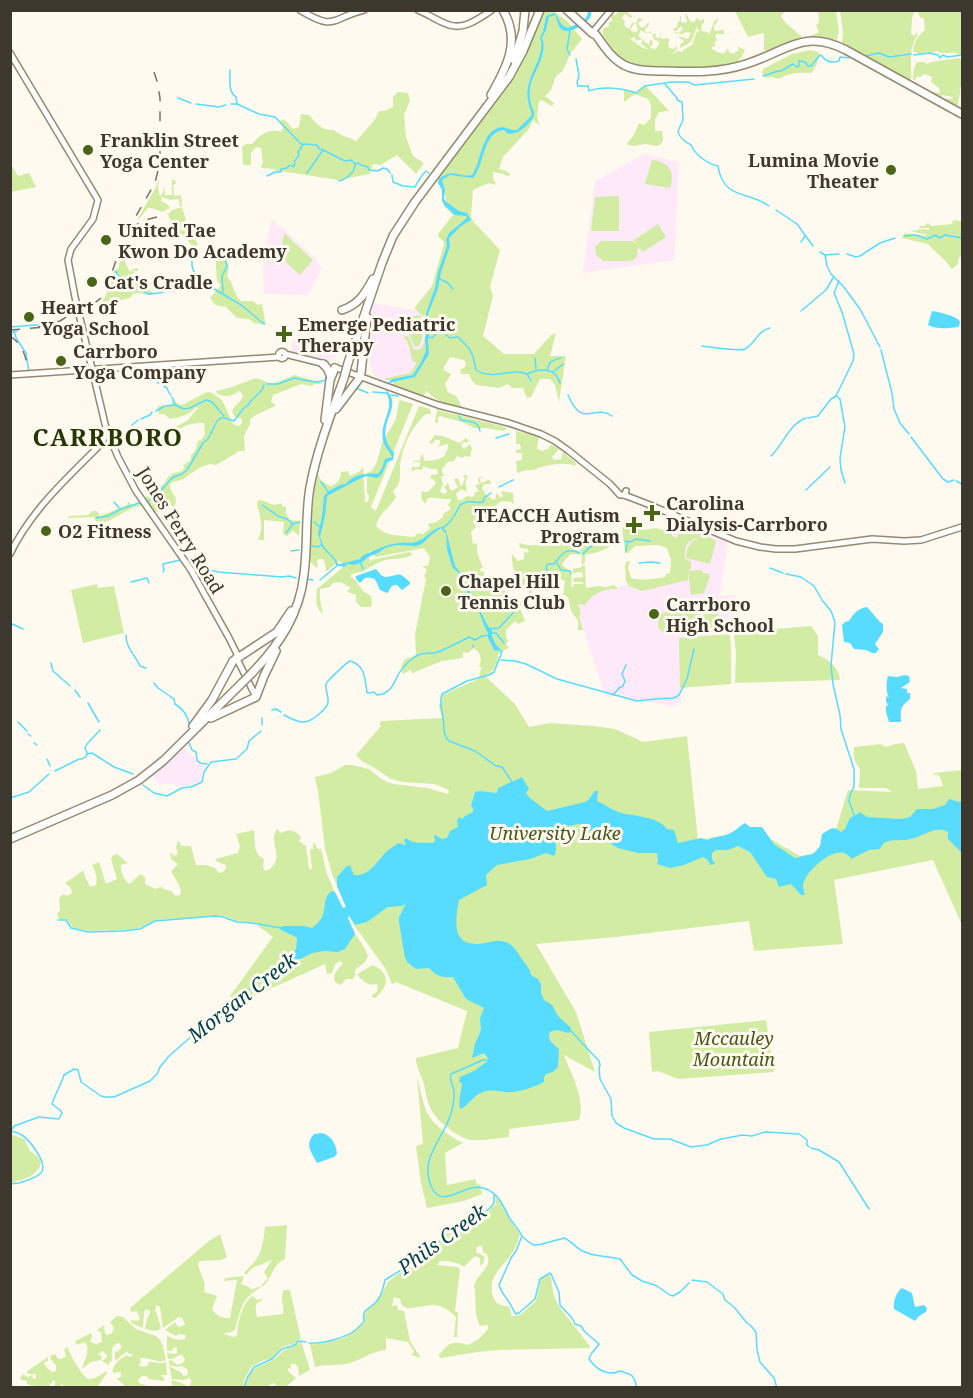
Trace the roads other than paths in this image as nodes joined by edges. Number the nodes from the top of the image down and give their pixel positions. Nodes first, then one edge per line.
1 (300, 10) edge
2 (364, 10) edge
3 (418, 10) edge
4 (492, 10) edge
5 (503, 10) edge
6 (527, 10) edge
7 (540, 10) edge
8 (567, 10) edge
9 (611, 10) edge
10 (590, 31) junction
11 (10, 54) edge
12 (516, 63) junction
13 (491, 95) junction
14 (963, 116) edge
15 (373, 279) junction
16 (371, 296) junction
17 (342, 310) dead end
18 (346, 363) junction
19 (323, 364) junction
20 (335, 368) junction
21 (93, 369) junction
22 (10, 375) edge
23 (360, 376) junction
24 (331, 377) junction
25 (406, 395) junction
26 (435, 407) junction
27 (469, 413) junction
28 (327, 422) junction
29 (512, 425) junction
30 (108, 433) junction
31 (313, 466) junction
32 (963, 527) edge
33 (10, 554) edge
34 (303, 563) junction
35 (291, 611) junction
36 (288, 627) junction
37 (237, 658) junction
38 (251, 671) junction
39 (256, 697) junction
40 (196, 726) junction
41 (10, 837) edge

1 - 2 main road
3 - 4 main road
5 - 13 highway
6 - 12 highway
6 - 13 highway
7 - 12 highway
8 - 10 highway
9 - 10 main road
10 - 14 highway
11 - 21 main road, Jones Ferry Road
12 - 16 highway
13 - 15 highway
15 - 17 highway
15 - 18 highway
16 - 18 highway
16 - 23 highway
18 - 28 highway, bridge
19 - 20 main road
19 - 21 main road
19 - 24 highway
20 - 23 main road
20 - 24 highway
21 - 22 main road
21 - 30 main road, Jones Ferry Road
23 - 25 main road
23 - 28 highway
24 - 28 highway
25 - 26 main road
25 - 27 main road
26 - 27 main road
26 - 29 main road
27 - 29 main road
28 - 31 highway
28 - 31 highway
29 - 32 main road
30 - 33 main road
30 - 37 main road, Jones Ferry Road
31 - 34 highway
31 - 34 highway
34 - 35 highway
34 - 36 highway
35 - 37 highway
35 - 38 highway
36 - 38 highway
36 - 39 highway
37 - 39 main road, Jones Ferry Road
37 - 40 highway
38 - 40 highway, bridge
39 - 40 highway
40 - 41 highway

